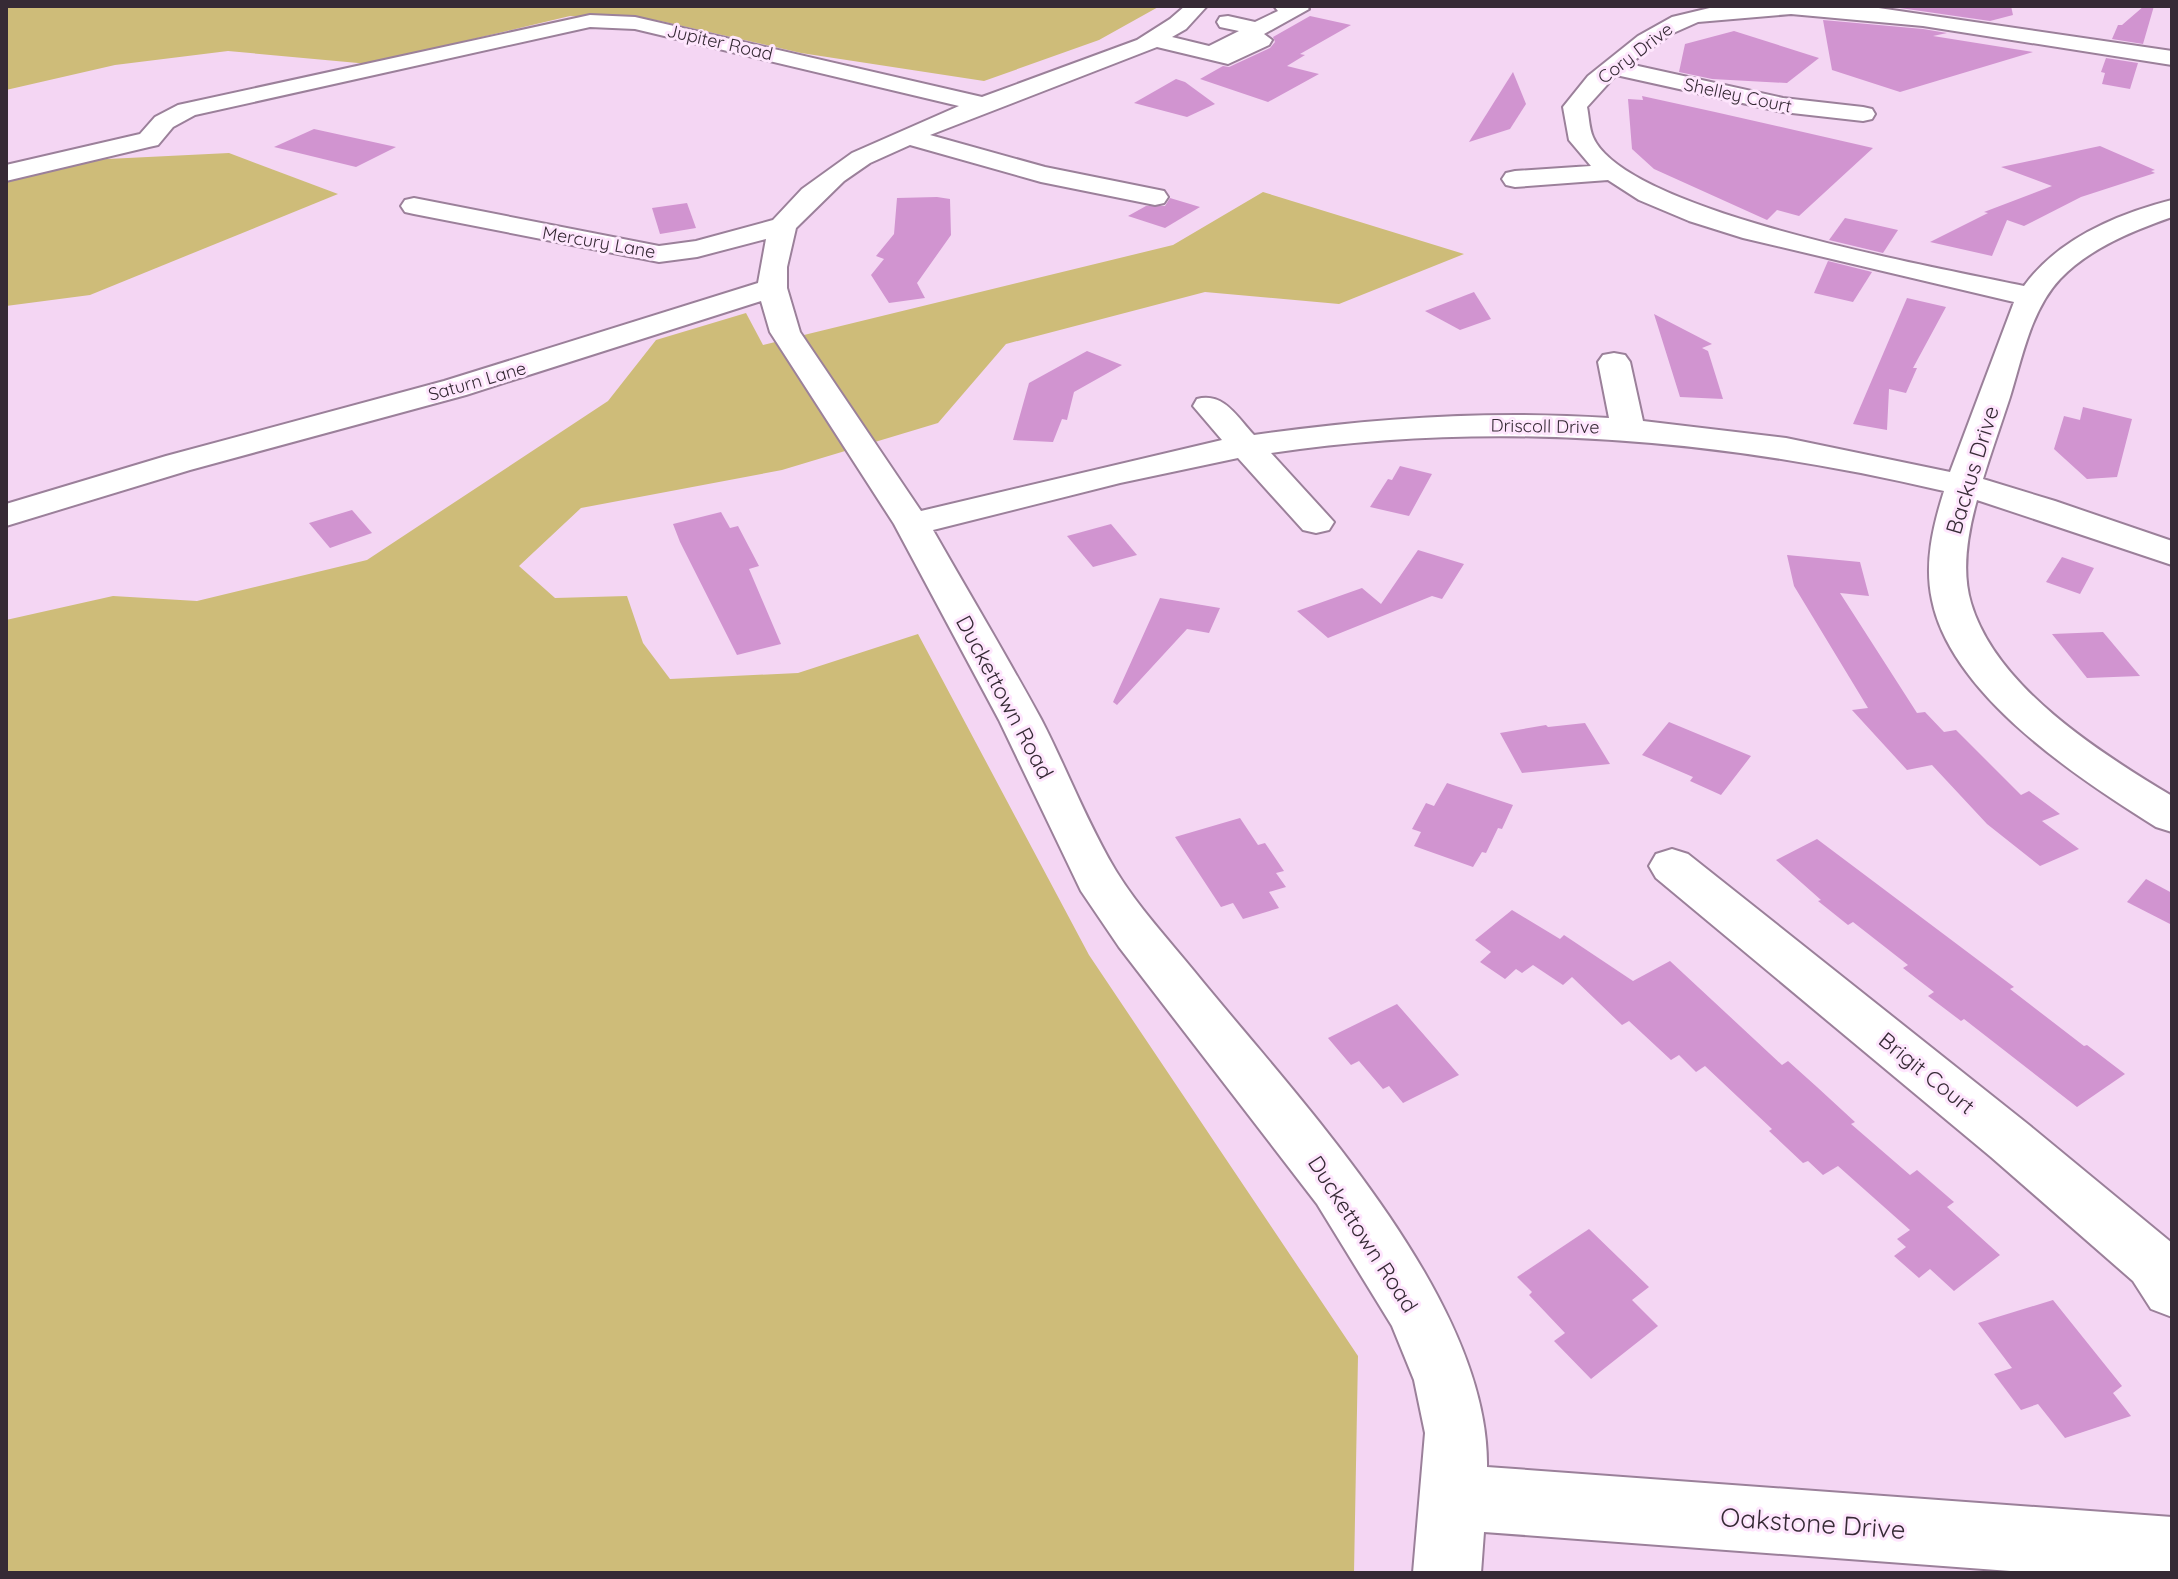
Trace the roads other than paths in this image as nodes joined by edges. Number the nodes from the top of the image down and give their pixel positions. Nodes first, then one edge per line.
1 (1284, 6) edge
2 (1193, 9) edge
3 (1154, 40) junction
4 (1211, 54) dead end
5 (2172, 58) edge
6 (1614, 68) junction
7 (984, 105) junction
8 (1863, 114) dead end
9 (906, 136) junction
10 (1613, 172) junction
11 (6, 173) edge
12 (1515, 179) dead end
13 (1155, 197) dead end
14 (414, 206) dead end
15 (2172, 208) edge
16 (783, 226) junction
17 (772, 288) junction
18 (2032, 297) junction
19 (1614, 362) dead end
20 (1209, 406) dead end
21 (1628, 427) junction
22 (1245, 446) junction
23 (1964, 485) junction
24 (6, 515) edge
25 (1316, 522) dead end
26 (912, 524) junction
27 (2172, 554) edge
28 (2172, 816) edge
29 (1672, 866) dead end
30 (2172, 1290) edge
31 (1454, 1497) junction
32 (2172, 1550) edge
33 (1447, 1573) edge

1 - 2 street
2 - 3 street, Duckettown Road
3 - 4 street
3 - 7 street, Duckettown Road
5 - 6 street, Cory Drive
6 - 8 street, Shelley Court
6 - 10 street, Cory Drive
7 - 9 street, Duckettown Road
7 - 11 street, Jupiter Road
9 - 13 street
9 - 16 street, Duckettown Road
10 - 12 street
10 - 18 street, Cory Drive
14 - 16 street, Mercury Lane
15 - 18 street, Backus Drive
16 - 17 street, Duckettown Road
17 - 24 street, Saturn Lane
17 - 26 street, Duckettown Road
18 - 23 street, Backus Drive
19 - 21 street
20 - 22 street
21 - 22 street, Driscoll Drive
21 - 23 street, Driscoll Drive
22 - 25 street
22 - 26 street, Driscoll Drive
23 - 27 street, Driscoll Drive
23 - 28 street, Backus Drive
26 - 31 street, Duckettown Road
29 - 30 street, Brigit Court
31 - 32 street, Oakstone Drive
31 - 33 street, Duckettown Road

